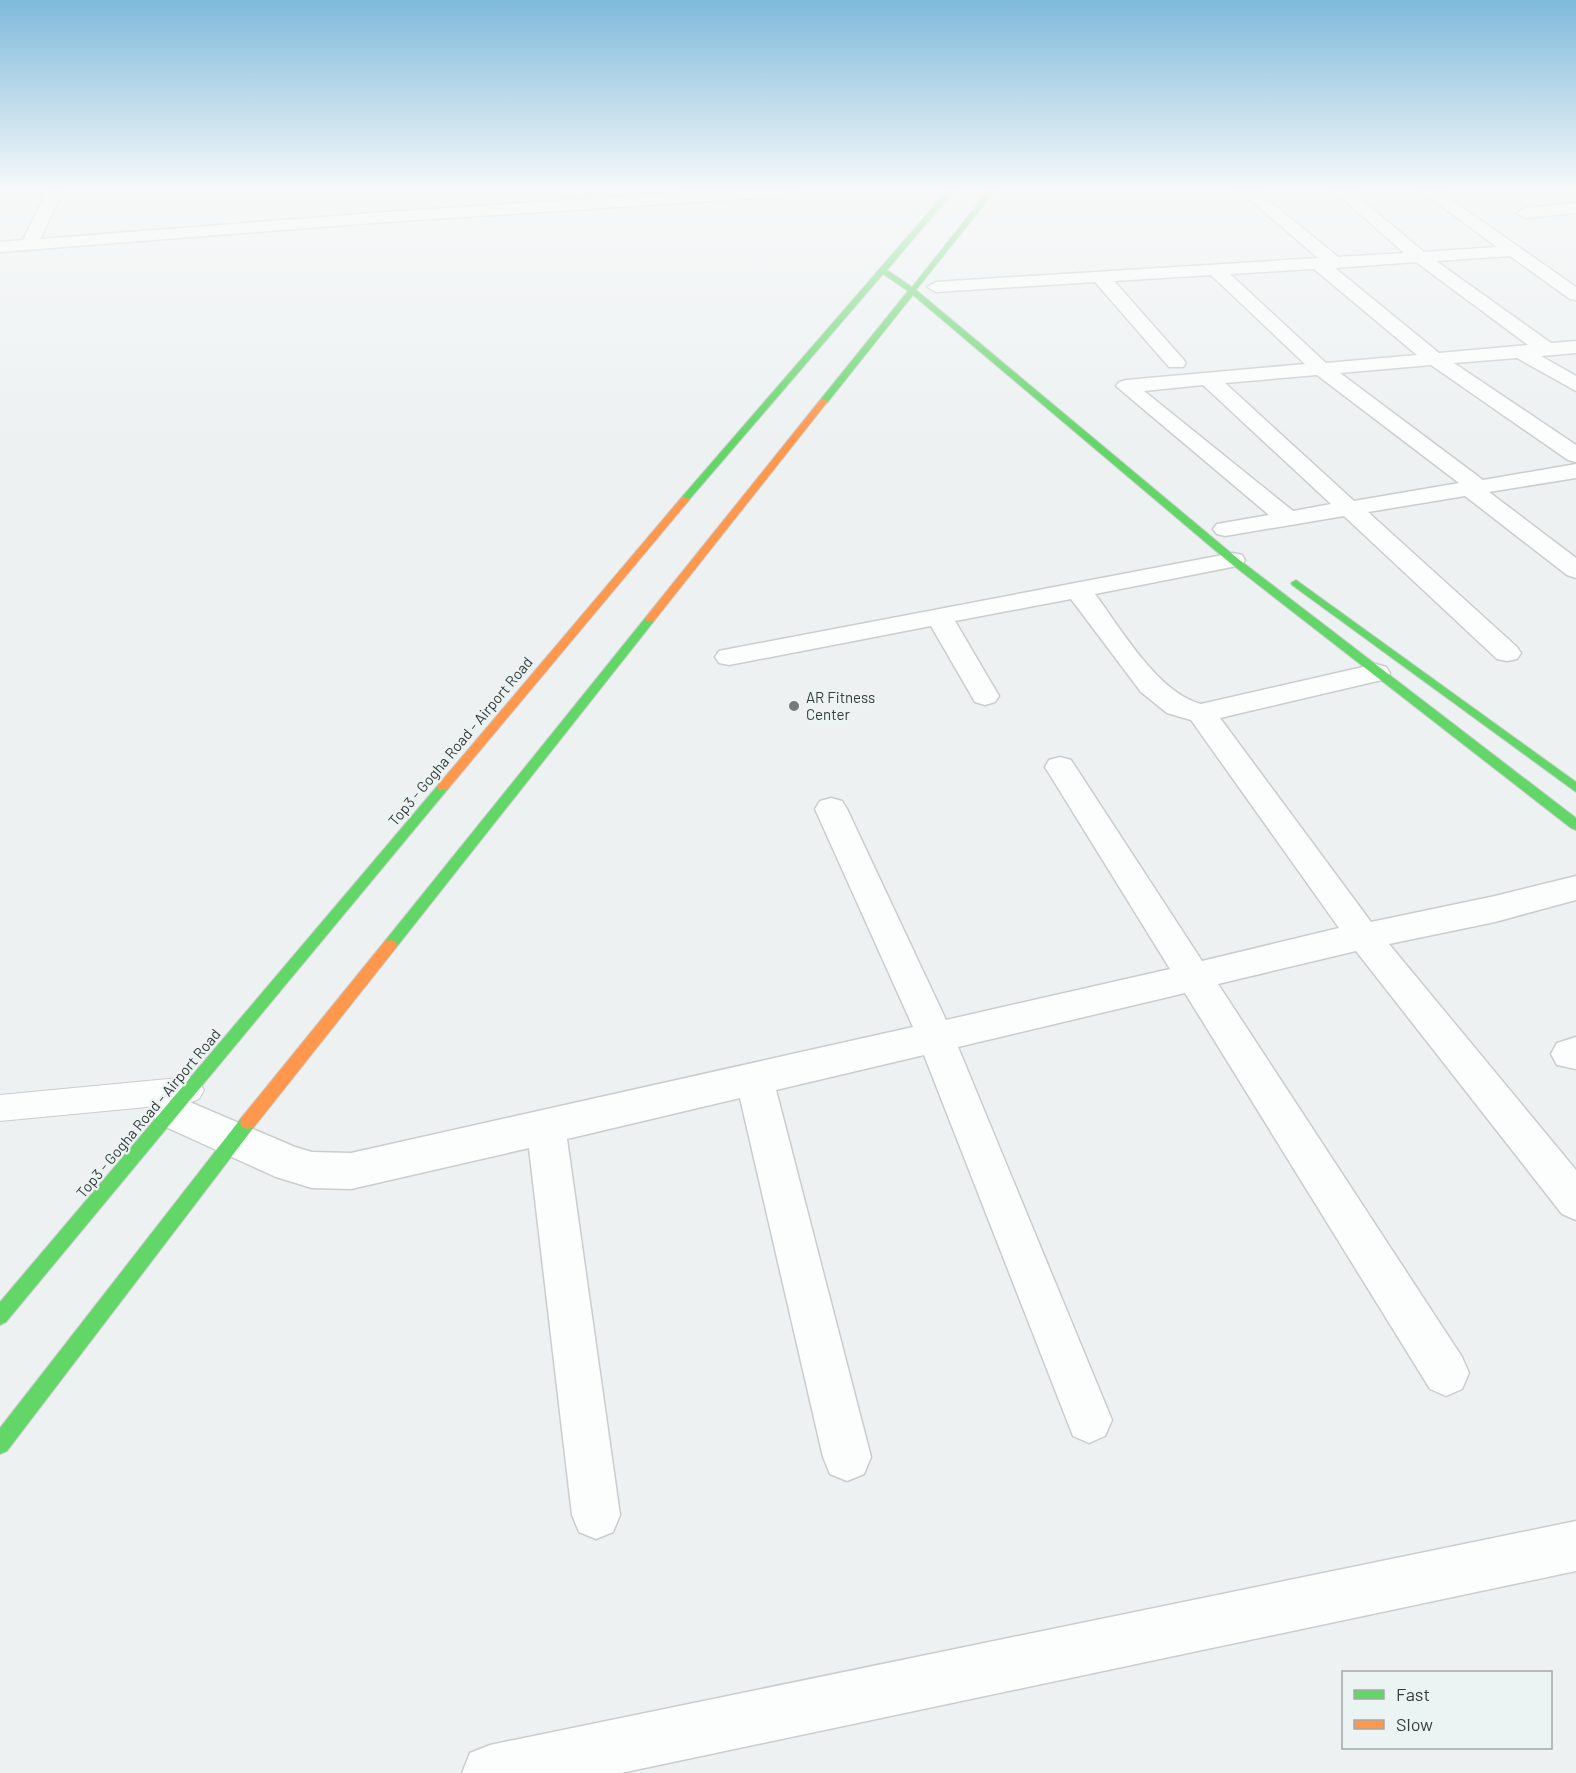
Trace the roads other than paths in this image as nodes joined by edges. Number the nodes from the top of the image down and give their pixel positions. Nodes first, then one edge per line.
1 (880, 274) edge
2 (888, 274) edge
3 (916, 274) edge
4 (937, 274) edge
5 (1172, 274) edge
6 (1220, 274) edge
7 (1338, 274) edge
8 (1443, 274) edge
9 (1547, 274) edge
10 (1101, 278) junction
11 (930, 284) junction
12 (913, 291) junction
13 (1576, 295) edge
14 (954, 301) dead end
15 (1576, 347) edge
16 (1546, 349) junction
17 (1519, 351) junction
18 (1433, 358) junction
19 (1176, 363) dead end
20 (1320, 368) junction
21 (1208, 379) junction
22 (1576, 384) edge
23 (1576, 454) edge
24 (1576, 471) edge
25 (1474, 488) junction
26 (1348, 509) junction
27 (1289, 519) junction
28 (1229, 538) junction
29 (1576, 570) edge
30 (1287, 576) dead end
31 (1078, 590) junction
32 (939, 617) junction
33 (1507, 653) dead end
34 (729, 657) dead end
35 (1376, 673) junction
36 (985, 696) dead end
37 (1201, 713) junction
38 (1060, 766) dead end
39 (1576, 788) edge
40 (831, 809) dead end
41 (1576, 825) edge
42 (1576, 888) edge
43 (1363, 936) junction
44 (1193, 977) junction
45 (936, 1038) junction
46 (754, 1079) junction
47 (180, 1100) junction
48 (0, 1108) edge
49 (546, 1126) junction
50 (235, 1138) junction
51 (1576, 1201) edge
52 (0, 1316) edge
53 (1446, 1373) dead end
54 (1089, 1420) dead end
55 (0, 1444) edge
56 (847, 1457) dead end
57 (596, 1515) dead end
58 (1576, 1546) edge
59 (490, 1773) edge

1 - 47 main road, Top3 - Gogha Road - Airport Road
2 - 12 main road
3 - 11 main road
4 - 11 main road
5 - 10 street
6 - 20 street
7 - 18 street
8 - 16 street
9 - 13 street
10 - 11 street
10 - 19 street
11 - 12 main road
11 - 14 main road
12 - 28 main road
12 - 50 main road
15 - 16 street
16 - 17 street
17 - 18 street
17 - 22 street
18 - 20 street
18 - 23 street
20 - 21 street
20 - 25 street
21 - 26 street
21 - 27 street
24 - 25 street
25 - 26 street
25 - 29 street
26 - 27 street
26 - 33 street
27 - 28 street
28 - 31 street
28 - 35 main road
30 - 39 main road
31 - 32 street
31 - 37 street
32 - 34 street
32 - 36 street
35 - 37 street
35 - 41 main road
37 - 43 street
38 - 44 street
40 - 45 street
42 - 43 street
43 - 44 street
43 - 51 street
44 - 45 street
44 - 53 street
45 - 46 street
45 - 54 street
46 - 49 street
46 - 56 street
47 - 48 lane
47 - 50 street
47 - 52 main road, Top3 - Gogha Road - Airport Road
49 - 50 street
49 - 57 street
50 - 55 main road
58 - 59 street

